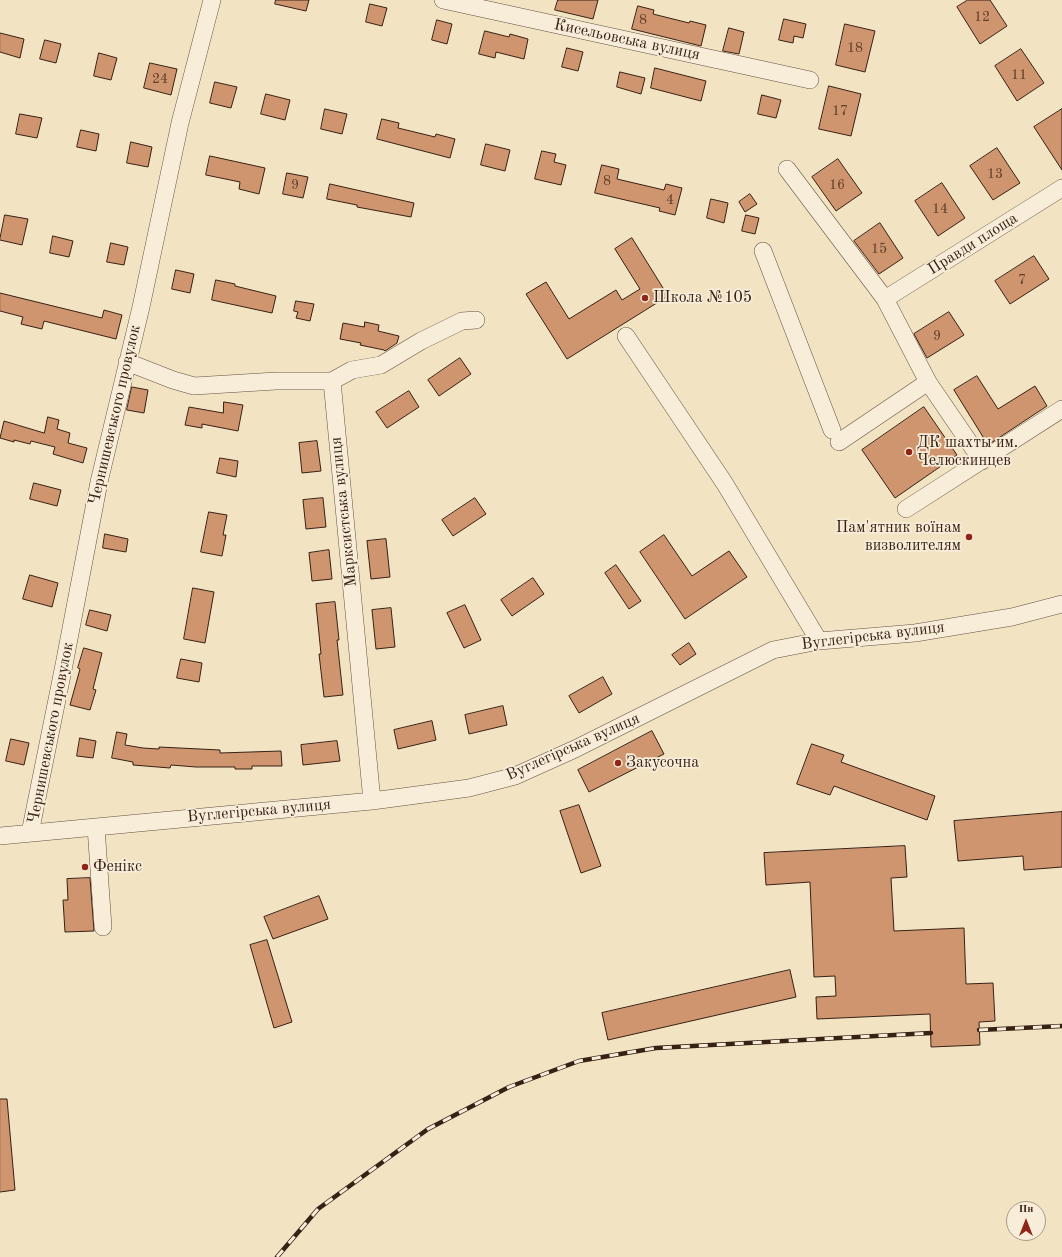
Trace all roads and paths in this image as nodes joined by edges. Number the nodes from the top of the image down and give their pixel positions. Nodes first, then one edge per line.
1 (212, 0) edge
2 (443, 0) edge
3 (810, 80) dead end
4 (788, 168) dead end
5 (1062, 188) edge
6 (763, 251) dead end
7 (885, 299) junction
8 (476, 320) dead end
9 (626, 336) dead end
10 (127, 362) junction
11 (332, 381) junction
12 (928, 382) junction
13 (1062, 409) edge
14 (982, 461) junction
15 (906, 509) dead end
16 (1062, 604) edge
17 (819, 641) junction
18 (372, 801) junction
19 (96, 827) junction
20 (30, 833) junction
21 (0, 836) edge
22 (103, 927) dead end

1 - 10 street, Чернишевського провулок
2 - 3 street, Кисельовська вулиця
4 - 7 street
5 - 7 street, Правди площа
6 - 12 street
7 - 12 street
8 - 11 street
9 - 17 street
10 - 11 street
10 - 20 street, Чернишевського провулок
11 - 18 street, Марксистська вулиця
12 - 14 street
13 - 14 street
14 - 15 street
16 - 17 street, Вуглегірська вулиця
17 - 18 street, Вуглегірська вулиця
18 - 19 street, Вуглегірська вулиця
19 - 20 street, Вуглегірська вулиця
19 - 22 street
20 - 21 street, Вуглегірська вулиця

